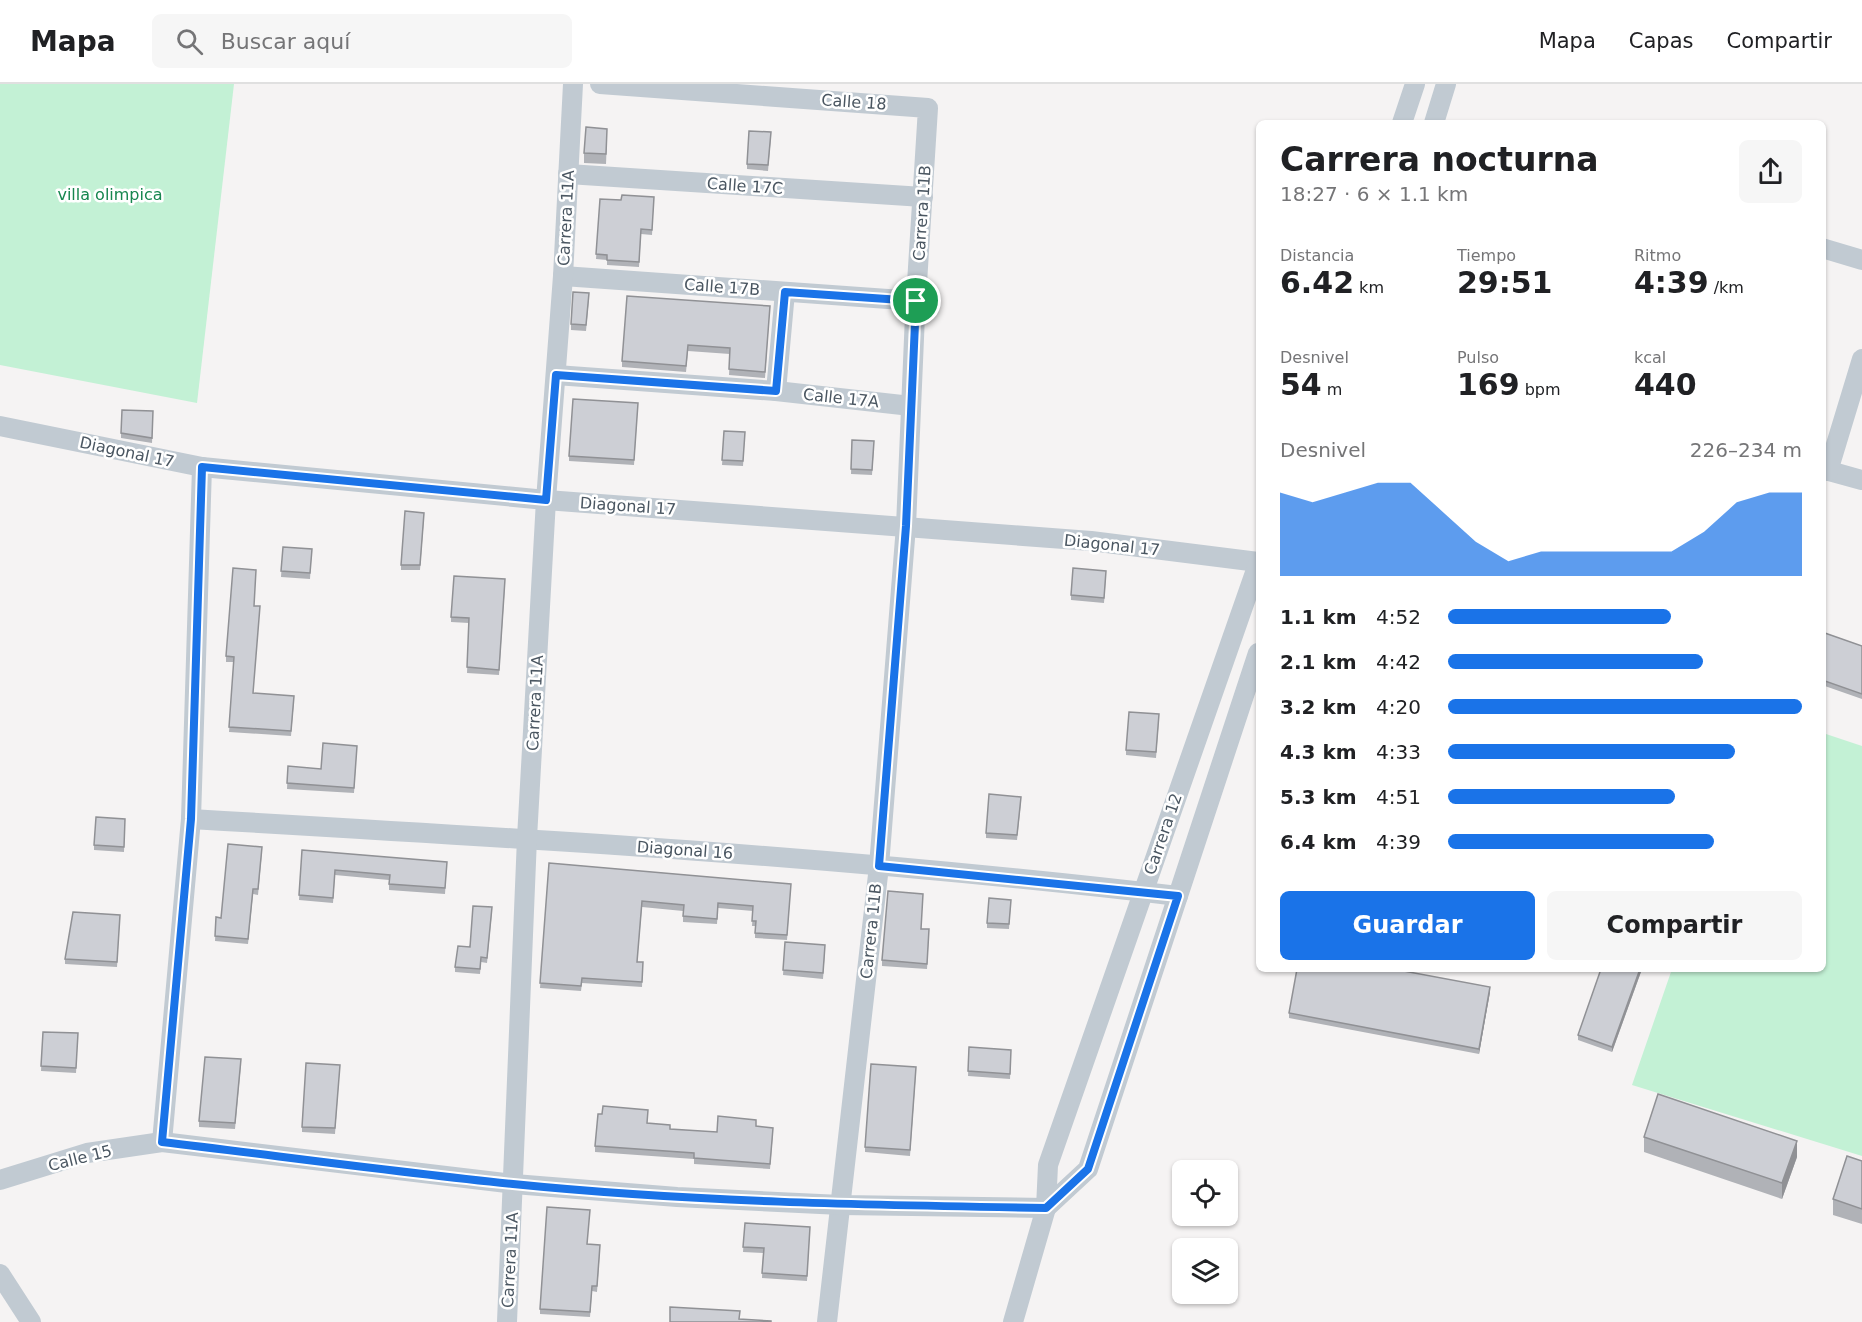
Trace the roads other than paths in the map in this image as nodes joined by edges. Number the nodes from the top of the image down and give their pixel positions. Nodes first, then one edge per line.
1 (573, 84) edge
2 (600, 84) edge
3 (1416, 84) edge
4 (1446, 84) edge
5 (928, 108) joint
6 (1403, 120) edge
7 (1435, 120) edge
8 (568, 174) junction
9 (923, 197) junction
10 (1826, 249) edge
11 (1862, 260) edge
12 (563, 276) junction
13 (785, 292) junction
14 (916, 301) junction
15 (1862, 359) edge
16 (556, 375) junction
17 (776, 391) junction
18 (911, 406) junction
19 (0, 426) edge
20 (202, 467) junction
21 (1826, 467) edge
22 (1826, 470) edge
23 (1862, 480) edge
24 (546, 500) junction
25 (906, 526) junction
26 (1256, 563) edge
27 (1256, 569) edge
28 (1256, 658) edge
29 (191, 819) junction
30 (527, 838) junction
31 (879, 866) junction
32 (1142, 892) junction
33 (1178, 896) junction
34 (162, 1142) junction
35 (0, 1180) edge
36 (514, 1184) junction
37 (841, 1205) junction
38 (1046, 1208) junction
39 (0, 1274) edge
40 (31, 1322) edge
41 (507, 1322) edge
42 (827, 1322) edge
43 (1013, 1322) edge

1 - 8 street, Carrera 11A
2 - 5 street, Calle 18
3 - 6 street
4 - 7 street
5 - 9 street, Carrera 11B
8 - 9 street, Calle 17C
8 - 12 street, Carrera 11A
9 - 14 street, Carrera 11B
10 - 11 street
12 - 13 street, Calle 17B
12 - 16 street, Carrera 11A
13 - 14 street, Calle 17B
13 - 17 street
14 - 18 street, Carrera 11B
15 - 21 street
16 - 17 street, Calle 17A
16 - 24 street, Carrera 11A
17 - 18 street, Calle 17A
18 - 25 street, Carrera 11B
19 - 20 street, Diagonal 17
20 - 24 street, Diagonal 17
20 - 29 street
22 - 23 street
24 - 25 street, Diagonal 17
24 - 30 street, Carrera 11A
25 - 26 street, Diagonal 17
25 - 31 street, Carrera 11B
27 - 32 street, Carrera 12
28 - 33 street, Carrera 12
29 - 30 street, Diagonal 16
29 - 34 street
30 - 31 street, Diagonal 16
30 - 36 street, Carrera 11A
31 - 32 street, Diagonal 16
31 - 37 street, Carrera 11B
32 - 33 street, Diagonal 16
32 - 38 street, Carrera 12
33 - 38 street, Carrera 12
34 - 35 street, Calle 15
34 - 36 street, Calle 15
36 - 37 street, Calle 15
36 - 41 street, Carrera 11A
37 - 38 street, Calle 15
37 - 42 street, Carrera 11B
38 - 43 street, Carrera 12
39 - 40 street

